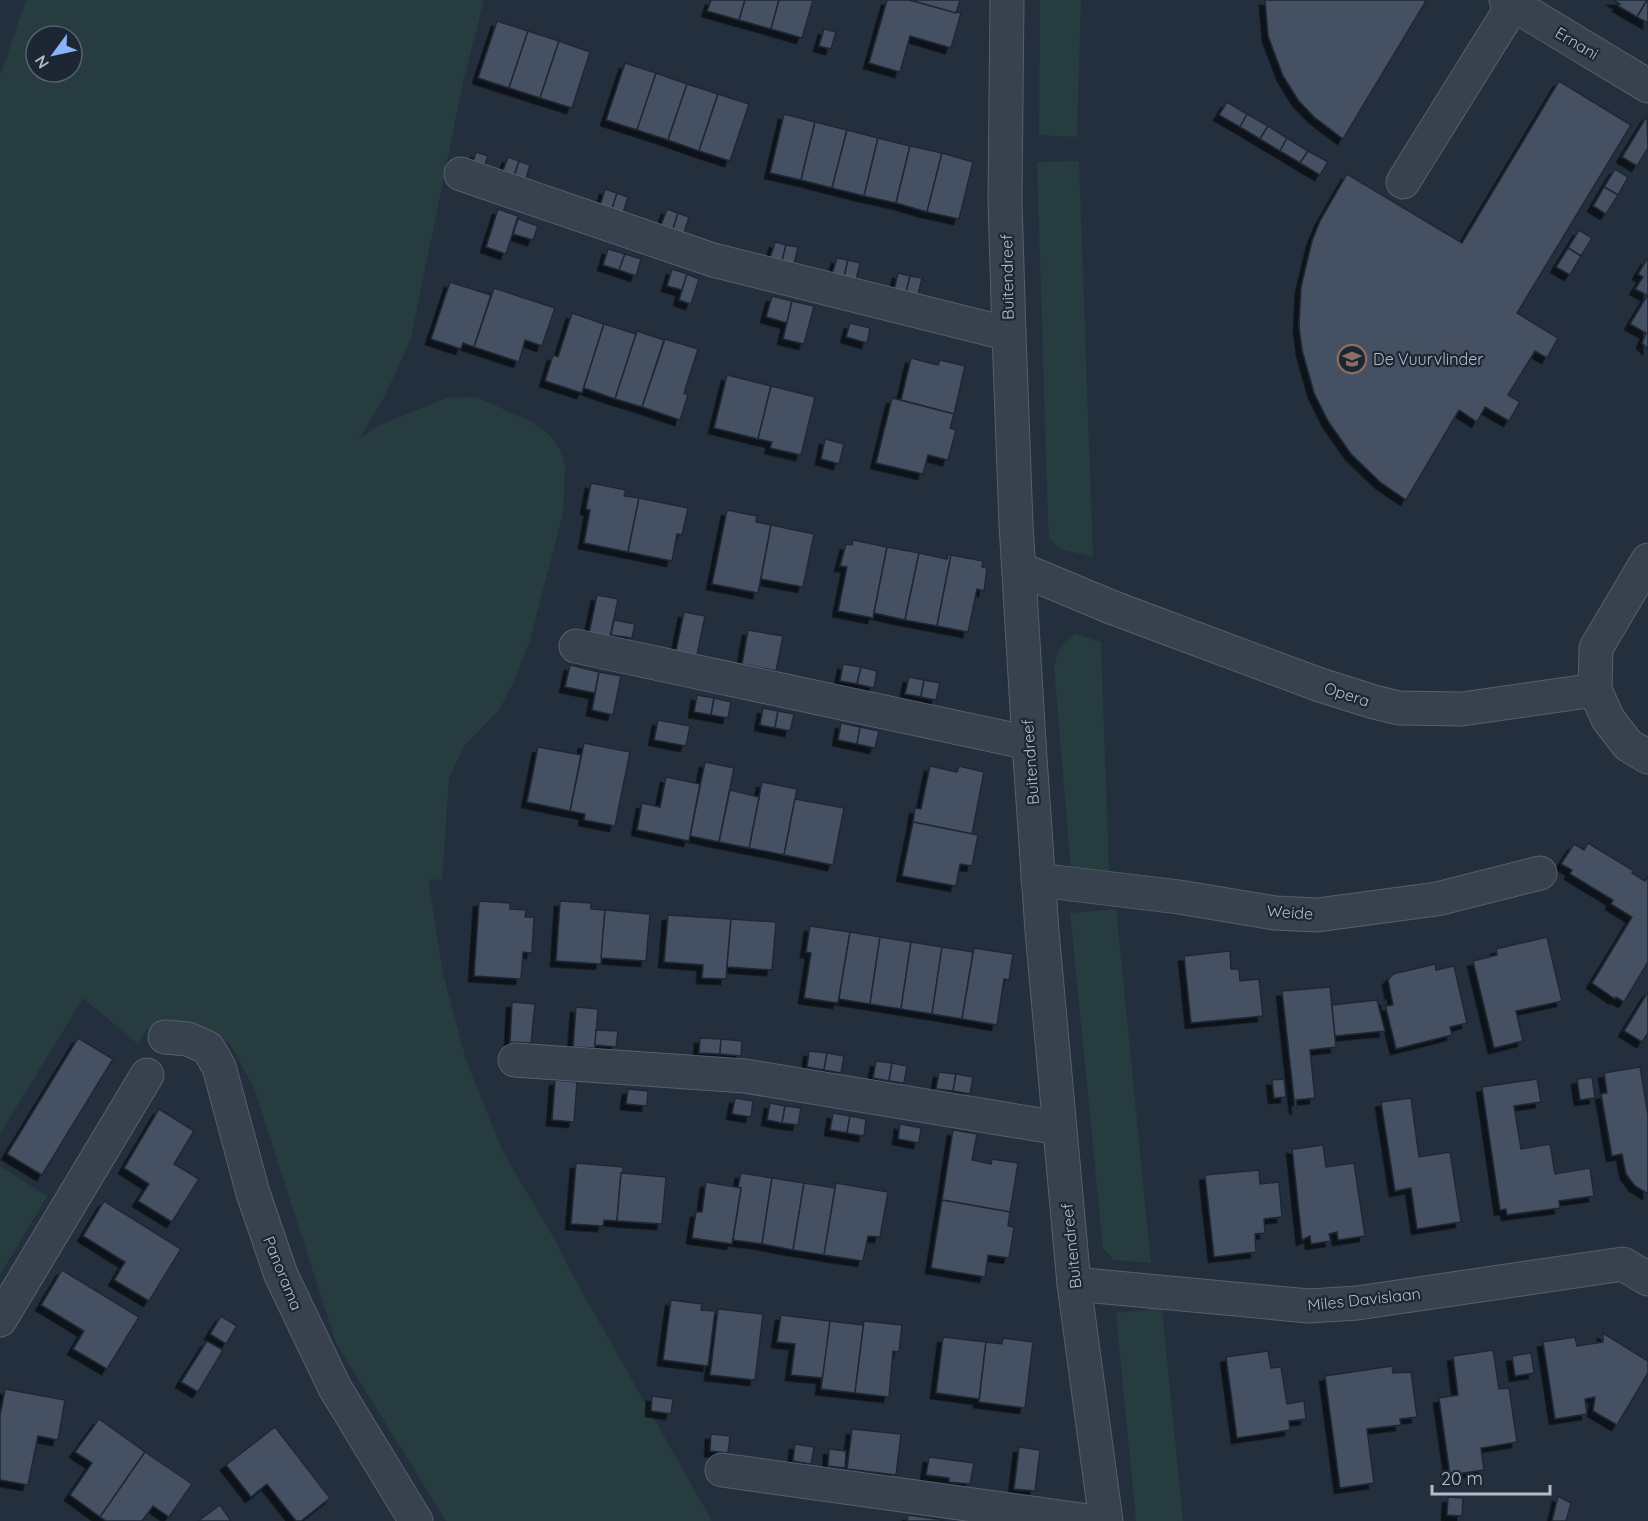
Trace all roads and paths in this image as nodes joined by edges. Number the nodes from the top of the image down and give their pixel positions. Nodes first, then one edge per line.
1 (1007, 0) edge
2 (1510, 2) edge
3 (1648, 86) edge
4 (461, 174) dead end
5 (1403, 182) dead end
6 (1009, 334) junction
7 (1648, 560) edge
8 (1020, 569) junction
9 (576, 646) dead end
10 (1595, 690) junction
11 (1029, 743) junction
12 (1648, 757) edge
13 (1540, 873) dead end
14 (1038, 880) junction
15 (165, 1037) dead end
16 (515, 1060) dead end
17 (147, 1075) dead end
18 (1059, 1128) junction
19 (1648, 1279) edge
20 (1074, 1284) junction
21 (0, 1320) edge
22 (722, 1470) dead end
23 (417, 1521) edge
24 (1089, 1521) edge
25 (1106, 1521) edge

1 - 6 street, Buitendreef
2 - 3 street, Ernani
2 - 5 street
4 - 6 street
6 - 8 street, Buitendreef
7 - 10 street
8 - 10 street, Opera
8 - 11 street, Buitendreef
9 - 11 street
10 - 12 street
11 - 14 street, Buitendreef
13 - 14 street, Weide
14 - 18 street, Buitendreef
15 - 23 street, Panorama
16 - 18 street
17 - 21 street
18 - 20 street, Buitendreef
19 - 20 street, Miles Davislaan
20 - 25 street, Buitendreef
22 - 24 street

